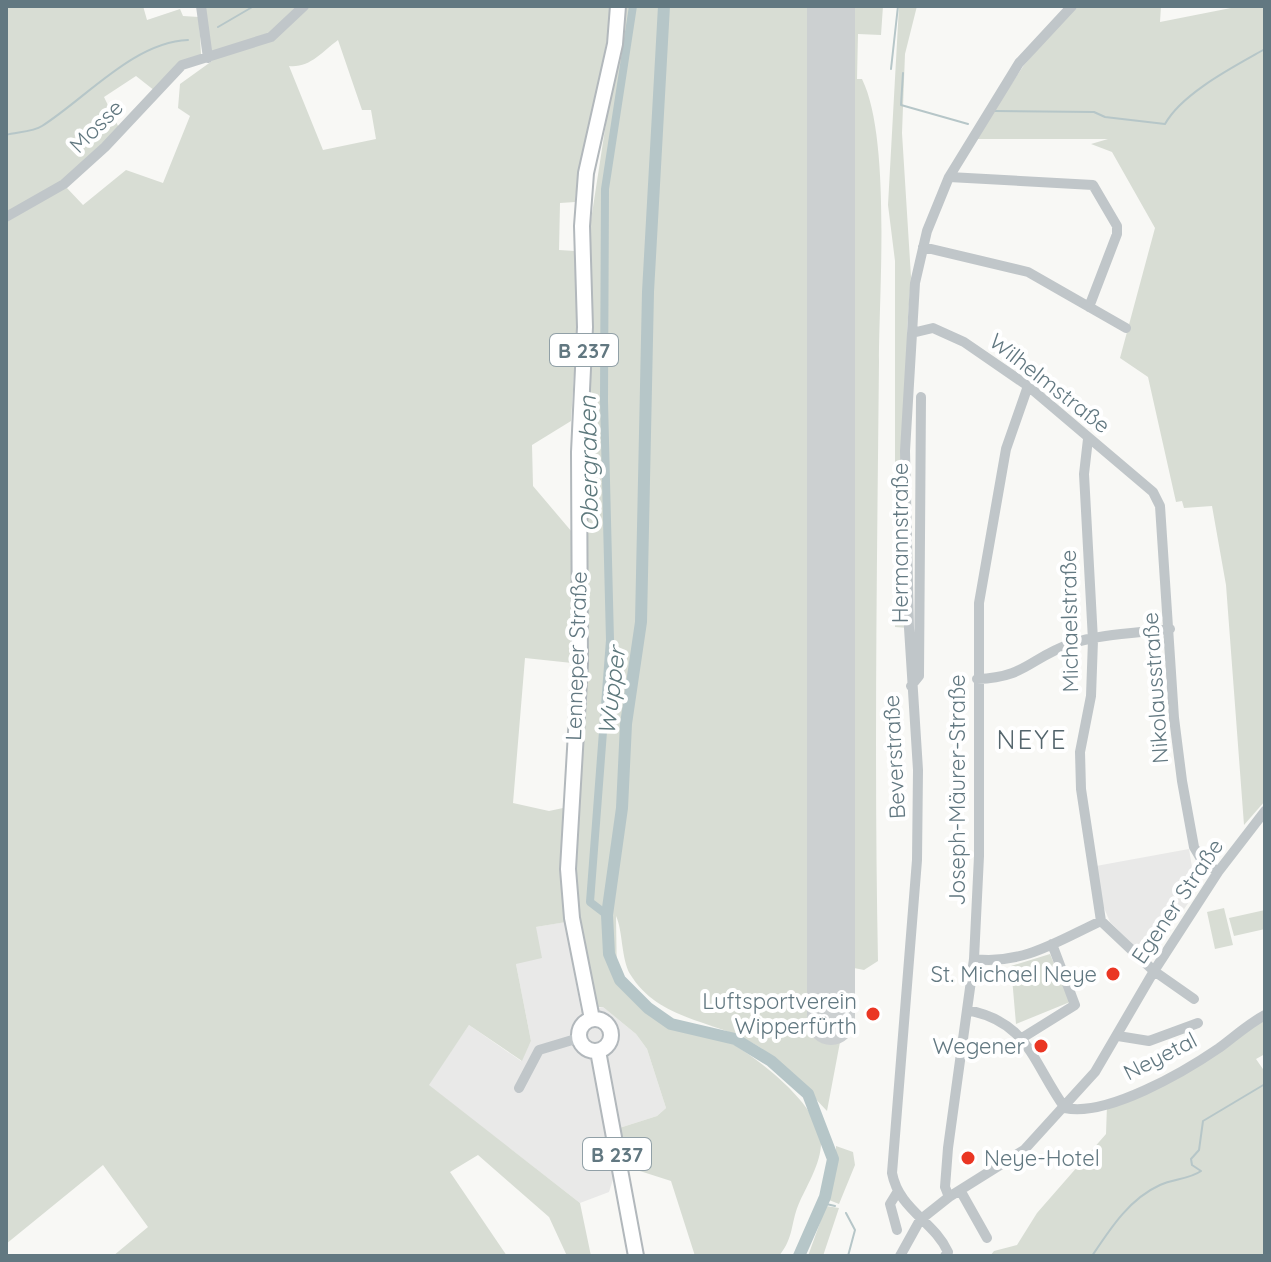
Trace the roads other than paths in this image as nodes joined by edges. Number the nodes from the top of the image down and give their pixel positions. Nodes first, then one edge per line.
1 (201, 6) edge
2 (304, 6) edge
3 (618, 6) edge
4 (1072, 6) edge
5 (208, 58) junction
6 (949, 177) junction
7 (6, 217) edge
8 (923, 247) junction
9 (1089, 307) junction
10 (1126, 328) dead end
11 (912, 333) junction
12 (1028, 386) junction
13 (921, 397) dead end
14 (1088, 439) junction
15 (1153, 492) joint
16 (1170, 629) junction
17 (1093, 640) junction
18 (977, 679) junction
19 (911, 686) junction
20 (1265, 811) edge
21 (1218, 872) junction
22 (1101, 921) junction
23 (1052, 944) junction
24 (974, 959) junction
25 (1154, 971) junction
26 (1194, 999) dead end
27 (967, 1010) junction
28 (1265, 1015) edge
29 (592, 1019) junction
30 (1198, 1023) dead end
31 (1118, 1036) junction
32 (579, 1038) junction
33 (1022, 1038) junction
34 (598, 1051) junction
35 (519, 1088) dead end
36 (1065, 1108) junction
37 (960, 1190) junction
38 (898, 1191) junction
39 (947, 1192) junction
40 (920, 1220) junction
41 (897, 1230) dead end
42 (987, 1238) dead end
43 (636, 1256) edge
44 (900, 1256) edge
45 (945, 1256) edge

1 - 5 street
2 - 5 street, Mosse
3 - 29 main road, Lenneper Straße / B 237
4 - 6 street, Beverstraße
5 - 7 street, Mosse
6 - 8 street, Beverstraße
6 - 9 street
8 - 9 street
8 - 11 street, Beverstraße
9 - 10 street
11 - 12 street, Wilhelmstraße
11 - 19 street, Beverstraße
12 - 14 street, Wilhelmstraße
12 - 18 street, Joseph-Mäurer-Straße
13 - 19 street, Hermannstraße
14 - 15 street, Wilhelmstraße
14 - 17 street, Michaelstraße
15 - 16 street, Nikolausstraße
16 - 17 street
16 - 21 street, Nikolausstraße
17 - 18 street
17 - 22 street, Michaelstraße
18 - 24 street, Joseph-Mäurer-Straße
19 - 38 street, Beverstraße
20 - 21 street, Egener Straße
21 - 25 street, Egener Straße
22 - 23 street
22 - 25 street
23 - 24 street
23 - 33 street
24 - 27 street, Joseph-Mäurer-Straße
25 - 26 street
25 - 31 street, Egener Straße
27 - 33 street
27 - 39 street, Joseph-Mäurer-Straße
28 - 36 street, Neyetal
29 - 32 main road
29 - 34 main road
30 - 31 street
31 - 36 street, Egener Straße
32 - 34 main road
32 - 35 street
33 - 36 street
34 - 43 main road, B 237
36 - 37 street, Egener Straße
37 - 39 street, Egener Straße
37 - 42 street
38 - 40 street
38 - 41 street
39 - 40 street, Egener Straße
40 - 44 street, Egener Straße
40 - 45 street

